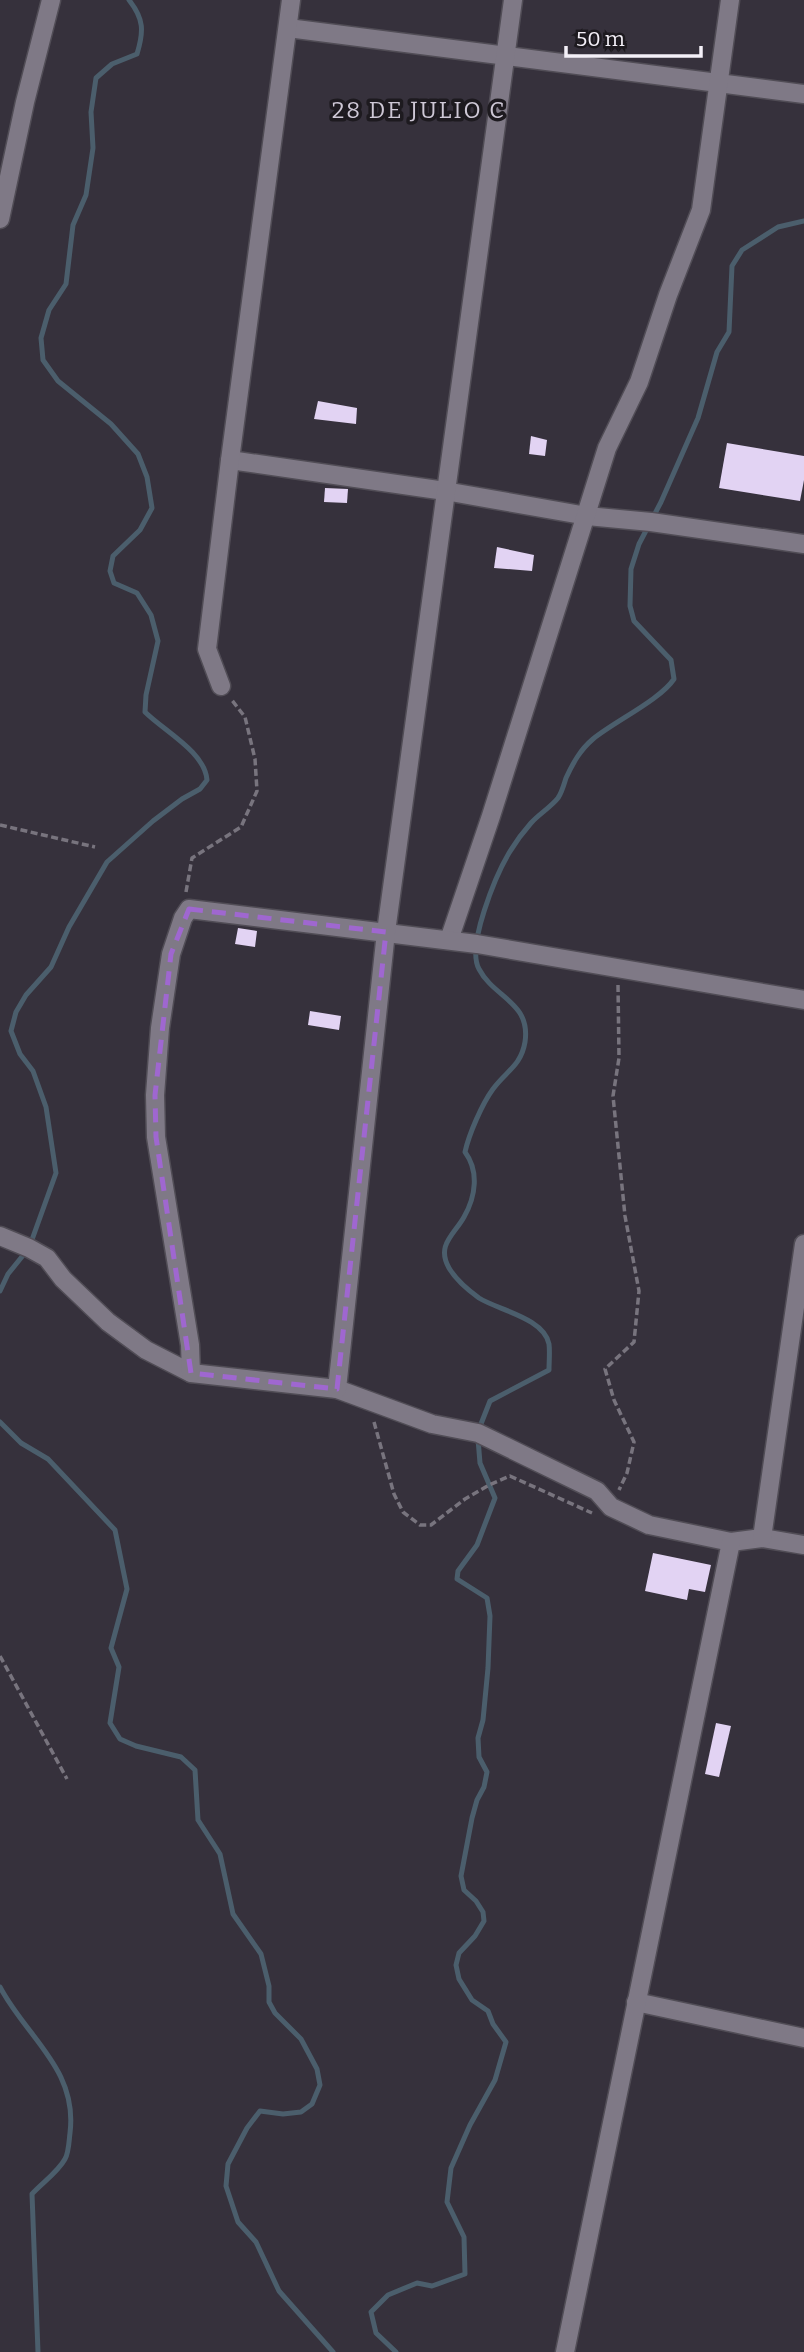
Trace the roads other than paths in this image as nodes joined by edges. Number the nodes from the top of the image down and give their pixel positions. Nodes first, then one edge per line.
1 (51, 0) edge
2 (291, 0) edge
3 (513, 0) edge
4 (730, 0) edge
5 (288, 28) junction
6 (505, 56) junction
7 (719, 82) junction
8 (804, 94) edge
9 (0, 219) edge
10 (230, 460) junction
11 (445, 491) junction
12 (586, 516) junction
13 (804, 544) edge
14 (221, 686) road end
15 (387, 932) junction
16 (449, 940) junction
17 (804, 1000) edge
18 (0, 1236) edge
19 (804, 1244) edge
20 (191, 1373) junction
21 (337, 1389) junction
22 (762, 1538) junction
23 (731, 1542) junction
24 (804, 1545) edge
25 (636, 2002) junction
26 (804, 2038) edge
27 (565, 2352) edge

1 - 9 street
2 - 5 street
3 - 6 street
4 - 7 street
5 - 6 street
5 - 10 street
6 - 7 street
6 - 11 street
7 - 8 street
7 - 12 street
10 - 11 street
10 - 14 street
11 - 12 street
11 - 15 street
12 - 13 street
12 - 16 street
15 - 16 street
15 - 20 street
15 - 21 street
16 - 17 street
18 - 20 street
19 - 22 street
20 - 21 street
21 - 23 street
22 - 23 street
22 - 24 street
23 - 25 street
25 - 26 street
25 - 27 street

